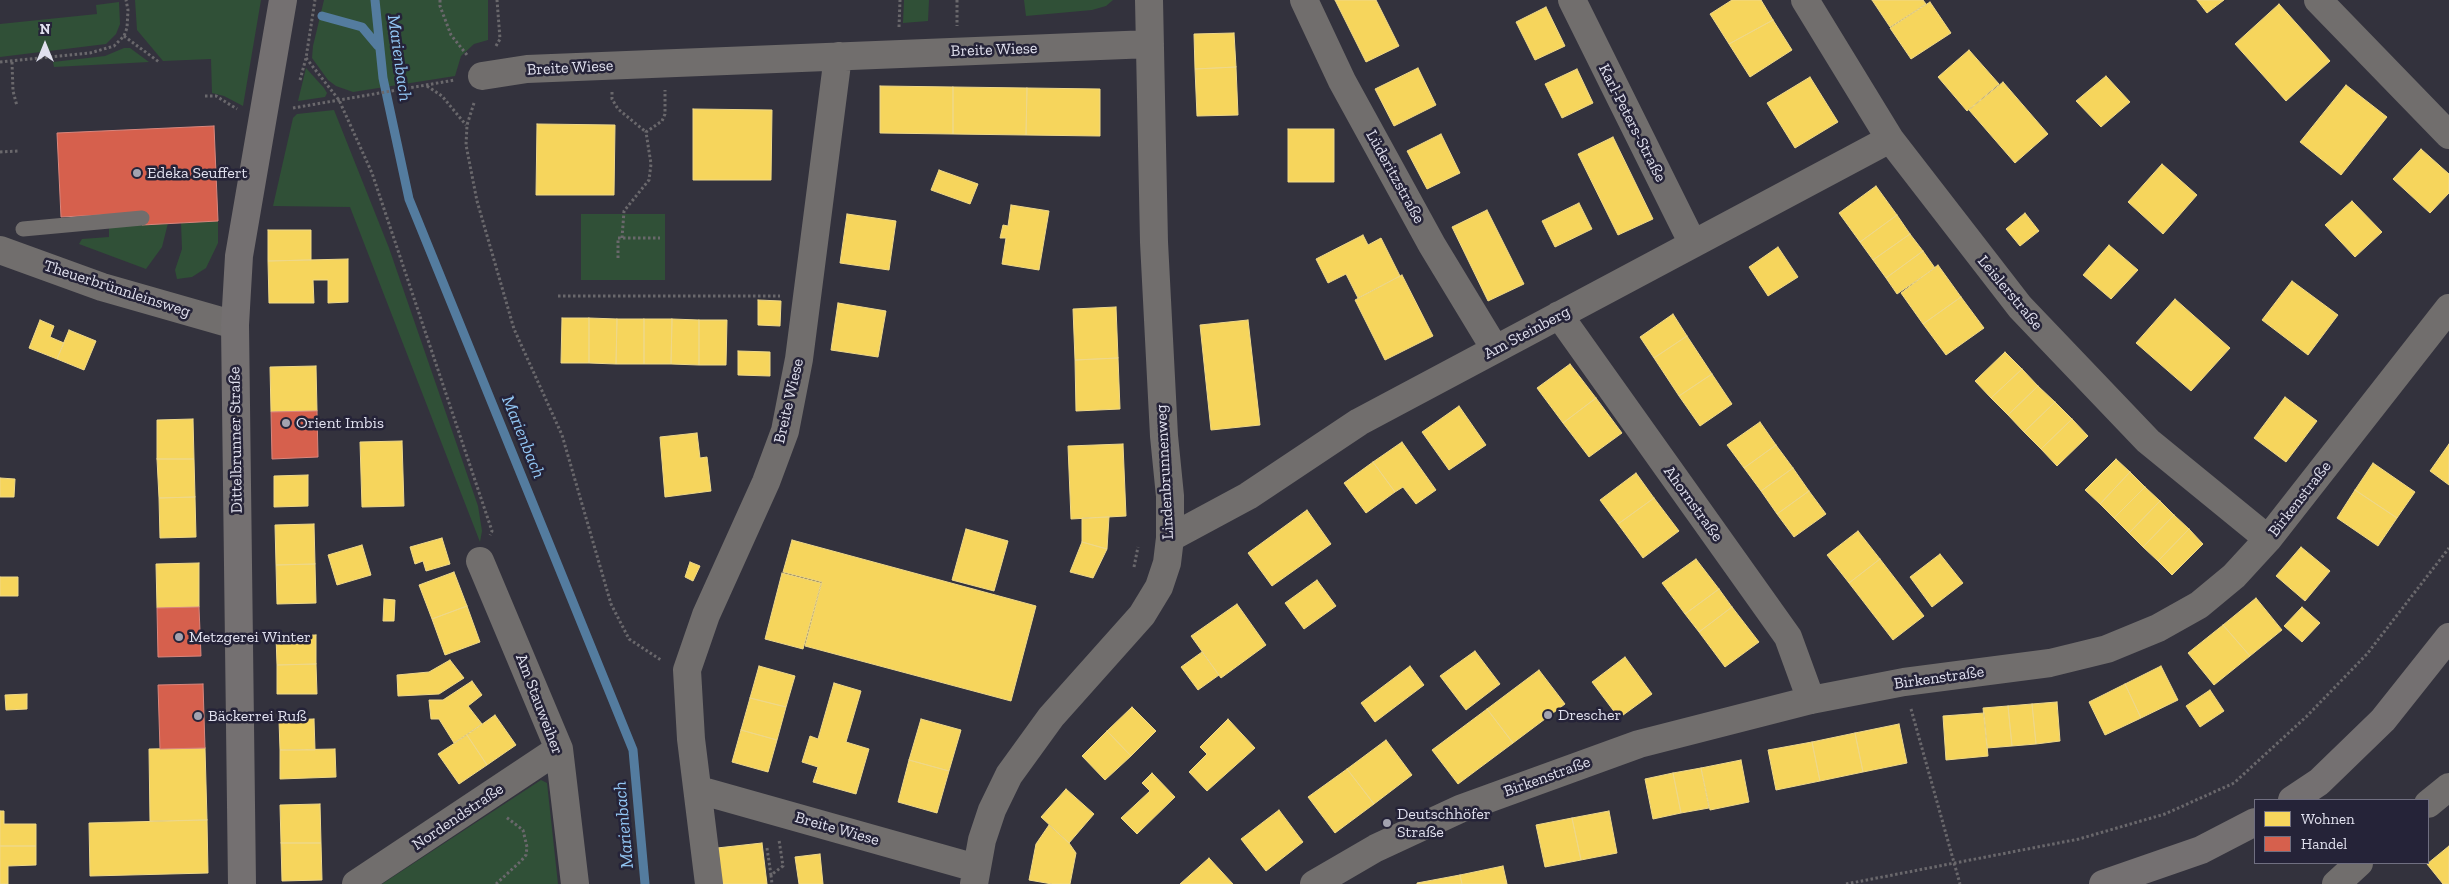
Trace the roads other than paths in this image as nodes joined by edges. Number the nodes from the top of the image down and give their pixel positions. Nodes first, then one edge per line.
1 (283, 0) edge
2 (1149, 0) edge
3 (1304, 0) edge
4 (1572, 0) edge
5 (1805, 0) edge
6 (2318, 0) edge
7 (1150, 44) junction
8 (838, 56) junction
9 (482, 76) road end
10 (2449, 135) edge
11 (1890, 140) junction
12 (142, 218) dead end
13 (23, 229) dead end
14 (1693, 244) junction
15 (0, 250) edge
16 (2449, 308) edge
17 (1559, 315) junction
18 (235, 325) junction
19 (1495, 350) junction
20 (1170, 538) junction
21 (2268, 539) junction
22 (480, 561) road end
23 (2449, 637) edge
24 (1811, 700) junction
25 (559, 749) junction
26 (2449, 787) edge
27 (699, 790) junction
28 (2293, 799) edge
29 (2429, 803) edge
30 (2254, 822) edge
31 (2359, 864) edge
32 (975, 876) edge
33 (242, 884) edge
34 (356, 884) edge
35 (575, 884) edge
36 (709, 884) edge
37 (1314, 884) edge
38 (2103, 884) edge
39 (2336, 884) edge

1 - 18 street, Dittelbrunner Straße
2 - 7 street, Lindenbrunnenweg
3 - 19 street, Lüderitzstraße
4 - 14 street, Karl-Peters-Straße
5 - 11 street, Leislerstraße
6 - 10 street
7 - 8 street, Breite Wiese
7 - 20 street, Lindenbrunnenweg
8 - 9 street, Breite Wiese
8 - 27 street, Breite Wiese
11 - 14 street, Am Steinberg
11 - 21 street, Leislerstraße
12 - 13 lane
14 - 17 street, Am Steinberg
15 - 18 street, Theuerbrünnleinsweg
16 - 21 street, Birkenstraße
17 - 19 street, Am Steinberg
17 - 24 street, Ahornstraße
18 - 33 street, Dittelbrunner Straße
19 - 20 street, Am Steinberg
20 - 32 street, Lindenbrunnenweg
21 - 24 street, Birkenstraße
22 - 25 street, Am Stauweiher
23 - 28 street
24 - 37 street, Birkenstraße
25 - 34 street, Nordendstraße
25 - 35 street, Am Stauweiher
26 - 29 street
27 - 32 street, Breite Wiese
27 - 36 street, Breite Wiese
30 - 38 street
31 - 39 street

